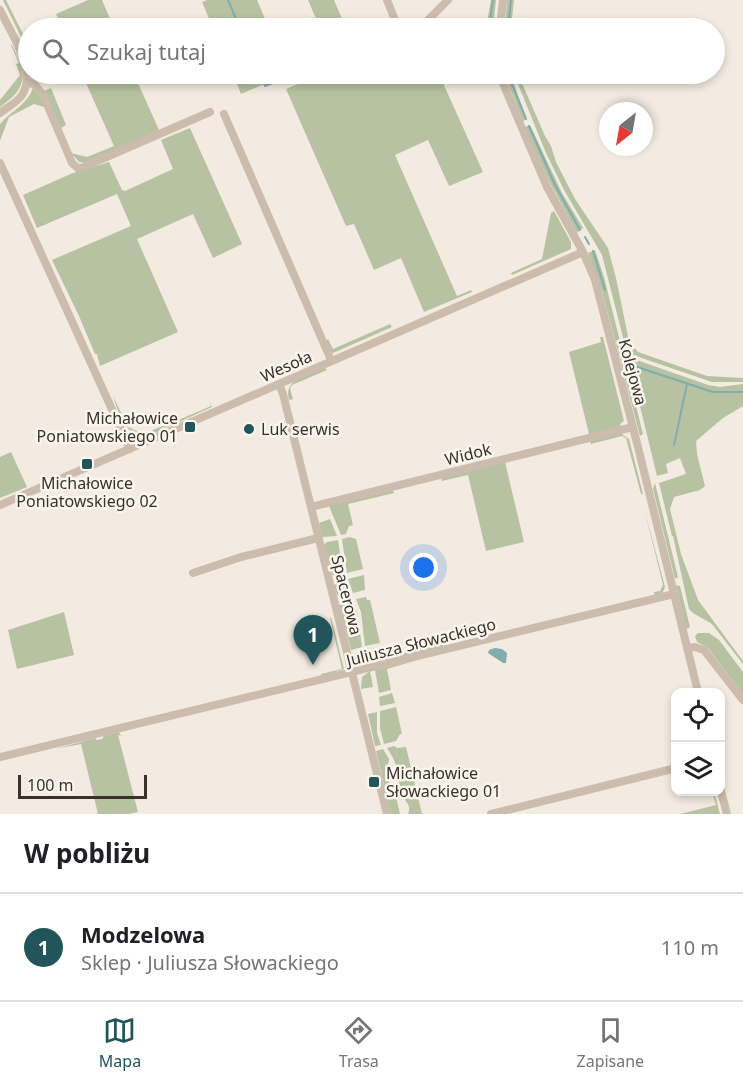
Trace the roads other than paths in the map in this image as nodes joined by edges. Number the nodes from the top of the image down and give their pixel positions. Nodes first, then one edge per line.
1 (387, 0) edge
2 (448, 0) edge
3 (503, 0) edge
4 (0, 11) edge
5 (394, 18) edge
6 (430, 18) edge
7 (501, 18) edge
8 (18, 49) edge
9 (27, 84) edge
10 (33, 84) edge
11 (503, 84) edge
12 (0, 112) edge
13 (210, 112) dead end
14 (224, 114) dead end
15 (0, 163) edge
16 (583, 252) junction
17 (331, 360) junction
18 (279, 384) junction
19 (633, 427) junction
20 (130, 449) junction
21 (0, 504) edge
22 (310, 507) junction
23 (318, 538) junction
24 (192, 573) dead end
25 (674, 594) junction
26 (687, 648) junction
27 (353, 672) junction
28 (697, 688) edge
29 (743, 700) edge
30 (0, 758) edge
31 (671, 769) edge
32 (722, 796) edge
33 (387, 814) edge
34 (491, 814) edge
35 (727, 814) edge

1 - 5 street
2 - 6 street
3 - 7 street
4 - 8 street
9 - 12 street
10 - 13 street
11 - 16 street, Kolejowa
14 - 17 street
15 - 20 street
16 - 17 street, Wesoła
16 - 19 street, Kolejowa
17 - 18 street, Wesoła
18 - 20 street, Wesoła
18 - 22 street, Spacerowa
19 - 22 street, Widok
19 - 25 street, Kolejowa
20 - 21 street, Wesoła
22 - 23 street, Spacerowa
23 - 24 street
23 - 27 street, Spacerowa
25 - 26 street, Kolejowa
25 - 27 street, Juliusza Słowackiego
26 - 28 street, Kolejowa
26 - 29 street
27 - 30 street, Juliusza Słowackiego
27 - 33 street, Spacerowa
31 - 34 street
32 - 35 street

